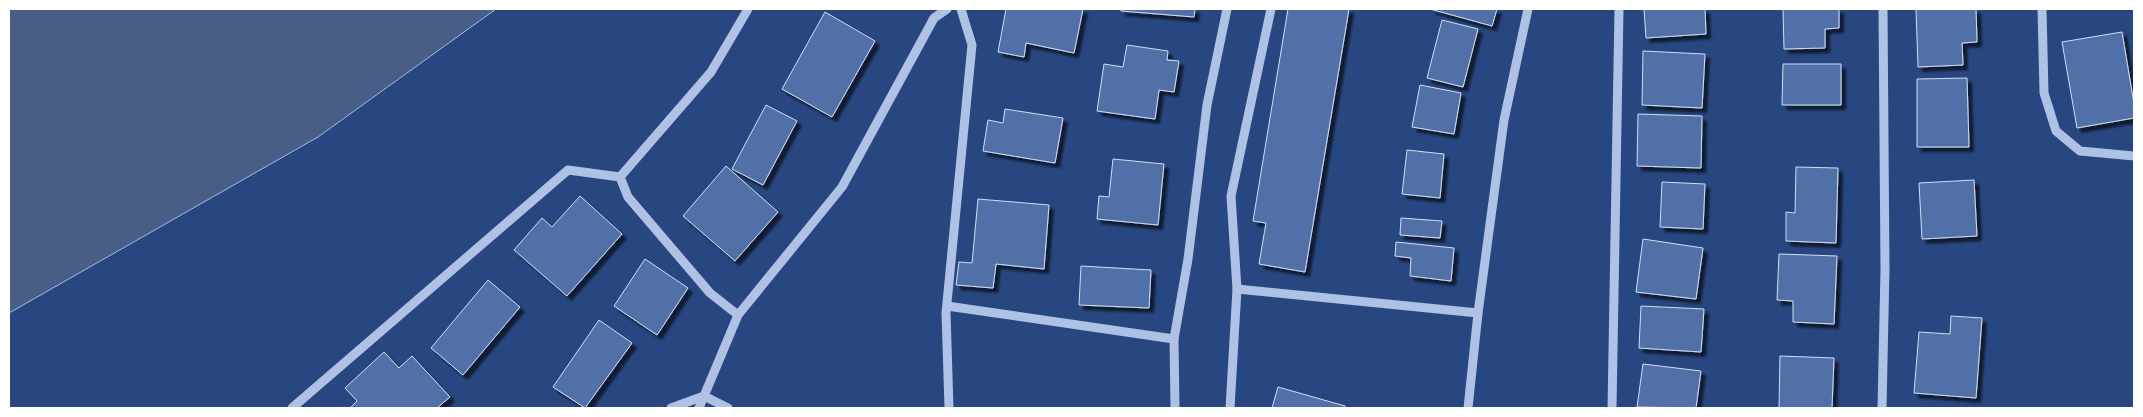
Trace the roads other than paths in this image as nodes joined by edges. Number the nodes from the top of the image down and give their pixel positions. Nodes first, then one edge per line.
1 (748, 9) edge
2 (947, 9) edge
3 (961, 9) edge
4 (1228, 9) edge
5 (1271, 9) edge
6 (1528, 9) edge
7 (1619, 9) edge
8 (1883, 9) edge
9 (2042, 9) edge
10 (2134, 156) edge
11 (620, 177) junction
12 (1237, 290) junction
13 (947, 306) junction
14 (1478, 313) junction
15 (738, 314) junction
16 (1174, 339) junction
17 (704, 396) junction
18 (292, 408) edge
19 (671, 408) edge
20 (699, 408) edge
21 (728, 408) edge
22 (948, 408) edge
23 (1175, 408) edge
24 (1230, 408) edge
25 (1468, 408) edge
26 (1612, 408) edge
27 (1882, 408) edge

1 - 11 street
2 - 15 street
3 - 13 street
4 - 16 street
5 - 12 street
6 - 14 street
7 - 26 street
8 - 27 street
9 - 10 street
11 - 15 street
11 - 18 street
12 - 14 street
12 - 24 street
13 - 16 street
13 - 22 street
14 - 25 street
15 - 17 street
16 - 23 street
17 - 19 street
17 - 20 street
17 - 21 street

